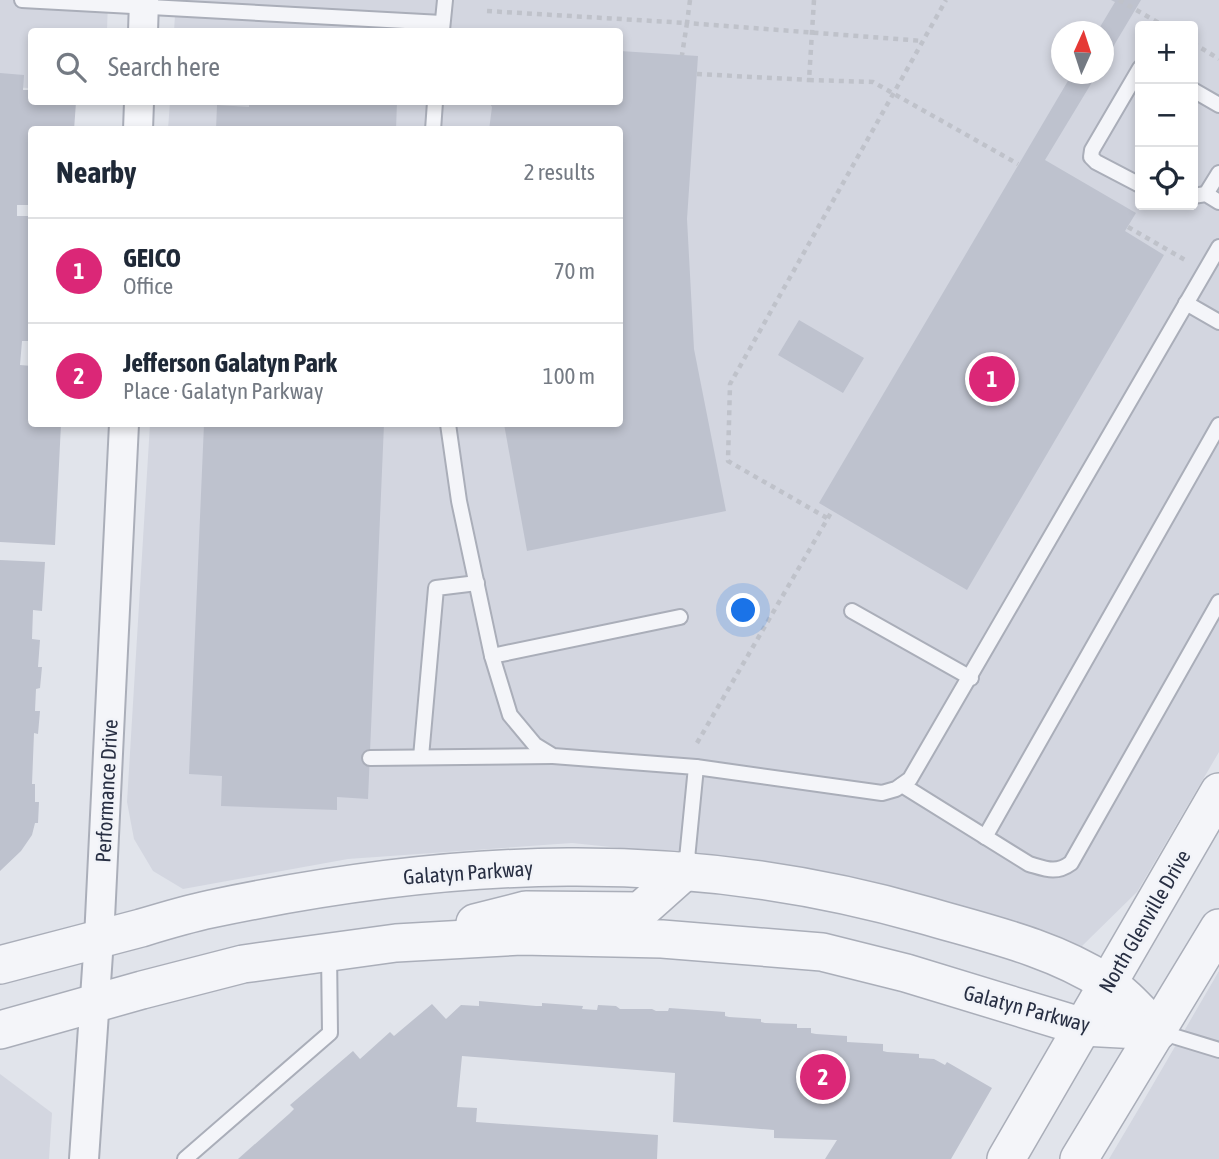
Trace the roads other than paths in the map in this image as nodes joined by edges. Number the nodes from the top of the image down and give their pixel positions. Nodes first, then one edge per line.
1 (22, 0) edge
2 (445, 0) edge
3 (143, 12) edge
4 (442, 27) edge
5 (1135, 77) edge
6 (1198, 93) edge
7 (139, 105) edge
8 (435, 105) edge
9 (1219, 105) edge
10 (138, 126) edge
11 (433, 126) edge
12 (1219, 173) edge
13 (1135, 182) edge
14 (1206, 197) edge
15 (1219, 247) edge
16 (1186, 303) junction
17 (1219, 322) edge
18 (1219, 425) edge
19 (124, 427) edge
20 (448, 427) edge
21 (477, 583) junction
22 (1219, 602) edge
23 (852, 611) dead end
24 (680, 617) dead end
25 (492, 656) junction
26 (971, 678) junction
27 (553, 756) junction
28 (421, 757) junction
29 (370, 758) dead end
30 (694, 767) junction
31 (902, 785) junction
32 (1219, 792) edge
33 (985, 837) junction
34 (686, 870) junction
35 (1219, 928) edge
36 (99, 939) junction
37 (396, 943) junction
38 (329, 951) junction
39 (0, 965) edge
40 (1107, 983) junction
41 (94, 1003) junction
42 (1083, 1027) junction
43 (0, 1030) edge
44 (1158, 1031) junction
45 (1219, 1050) edge
46 (85, 1159) edge
47 (184, 1159) edge
48 (1006, 1159) edge
49 (1079, 1159) edge

1 - 3 lane
2 - 4 lane
3 - 4 lane
5 - 13 lane
6 - 9 lane
7 - 10 street
8 - 11 lane
12 - 14 lane
15 - 16 lane
16 - 17 lane
16 - 26 lane
18 - 33 lane
19 - 36 street, Performance Drive
20 - 21 lane
21 - 25 lane
21 - 28 lane
22 - 33 lane
23 - 26 lane
24 - 25 lane
25 - 27 lane
26 - 31 lane
27 - 28 lane
27 - 30 lane
28 - 29 lane
30 - 31 lane
30 - 34 lane
31 - 33 lane
32 - 40 street, North Glenville Drive
34 - 36 street, Galatyn Parkway
34 - 37 street
34 - 40 street, Galatyn Parkway
35 - 44 street
36 - 39 street, Galatyn Parkway
36 - 41 street, Performance Drive
37 - 38 street, Galatyn Parkway
37 - 42 street, Galatyn Parkway
38 - 41 street, Galatyn Parkway
38 - 47 lane
40 - 42 street, North Glenville Drive
40 - 44 street, Galatyn Parkway
41 - 43 street, Galatyn Parkway
41 - 46 street, Performance Drive
42 - 44 street, Galatyn Parkway
42 - 48 street, North Glenville Drive
44 - 45 lane
44 - 49 street

